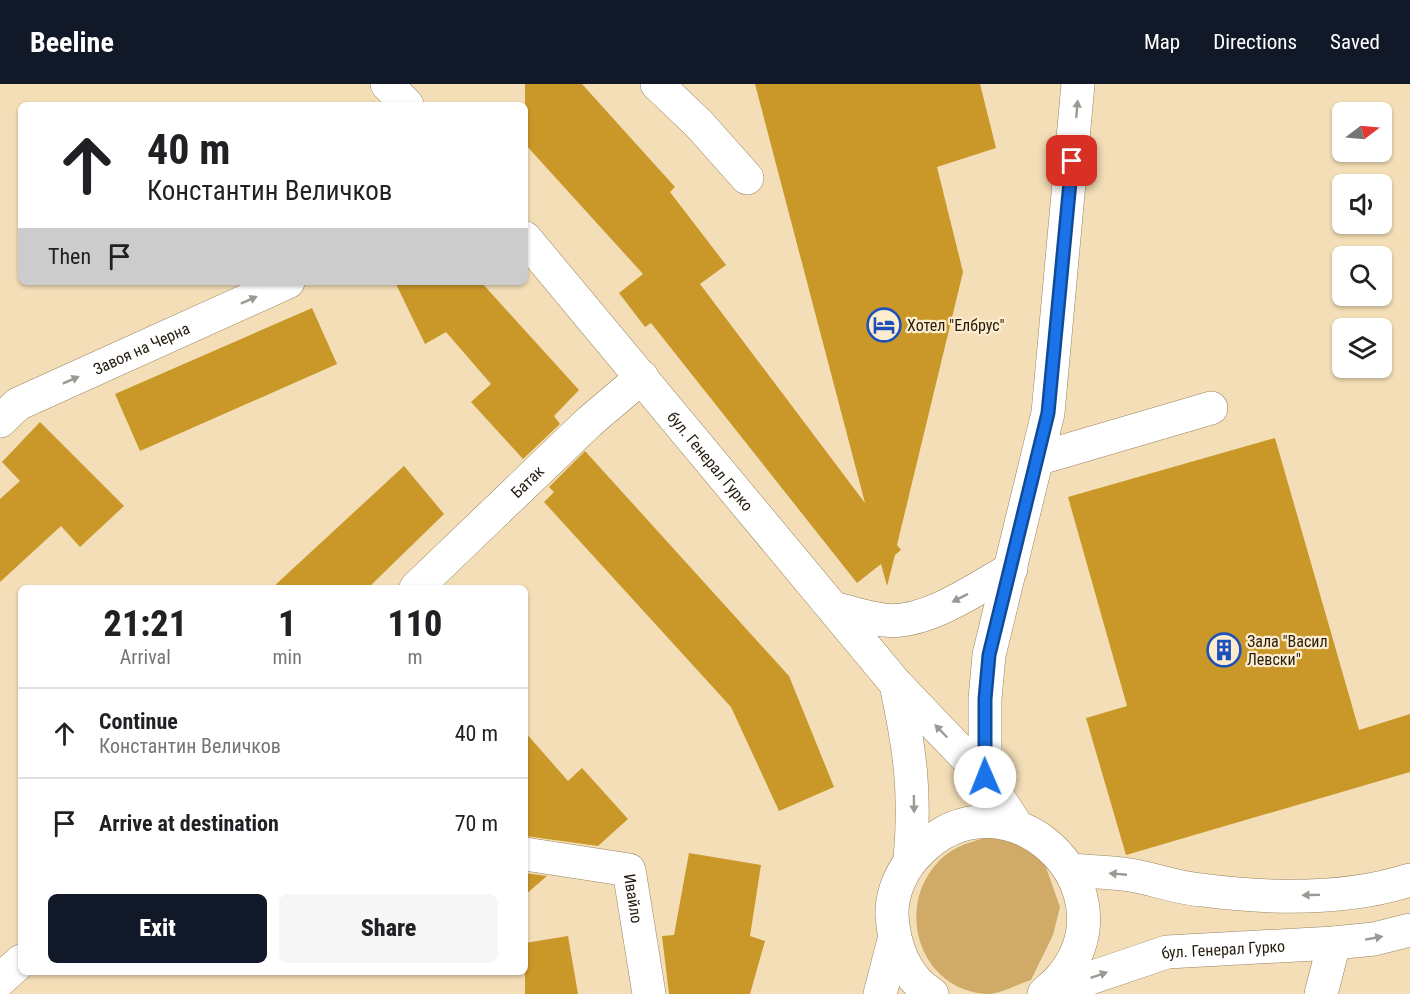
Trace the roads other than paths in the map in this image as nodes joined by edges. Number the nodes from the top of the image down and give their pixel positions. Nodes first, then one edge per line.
1 (387, 84) edge
2 (657, 84) edge
3 (1078, 84) edge
4 (404, 102) edge
5 (747, 178) dead end
6 (528, 242) edge
7 (281, 285) edge
8 (642, 377) junction
9 (6, 403) edge
10 (1211, 408) dead end
11 (1037, 459) junction
12 (1011, 569) junction
13 (419, 585) edge
14 (833, 608) junction
15 (896, 684) junction
16 (985, 777) junction
17 (1017, 826) junction
18 (528, 854) edge
19 (910, 860) junction
20 (1071, 870) junction
21 (1410, 880) edge
22 (1410, 930) edge
23 (894, 940) junction
24 (1334, 943) junction
25 (18, 964) edge
26 (0, 980) edge
27 (649, 994) edge
28 (880, 994) edge
29 (932, 994) edge
30 (1044, 994) edge
31 (1321, 994) edge

1 - 4 street
2 - 5 street
11 -> 3 street
6 - 8 street, бул. Генерал Гурко
9 -> 7 street, Завоя на Черна
8 - 13 street, Батак
8 - 14 street, бул. Генерал Гурко
10 - 11 street
11 - 12 street
12 -> 14 street
12 - 16 street
14 - 15 street, бул. Генерал Гурко
16 -> 15 street, бул. Генерал Гурко
15 -> 19 street
16 - 17 street, бул. Генерал Гурко
17 - 19 street
17 - 20 street
18 - 27 street, Ивайло
19 - 23 street
21 -> 20 street
20 - 30 street
24 -> 22 street, бул. Генерал Гурко
23 - 28 street
23 - 29 street
30 -> 24 street, бул. Генерал Гурко
24 - 31 street
25 - 26 street

